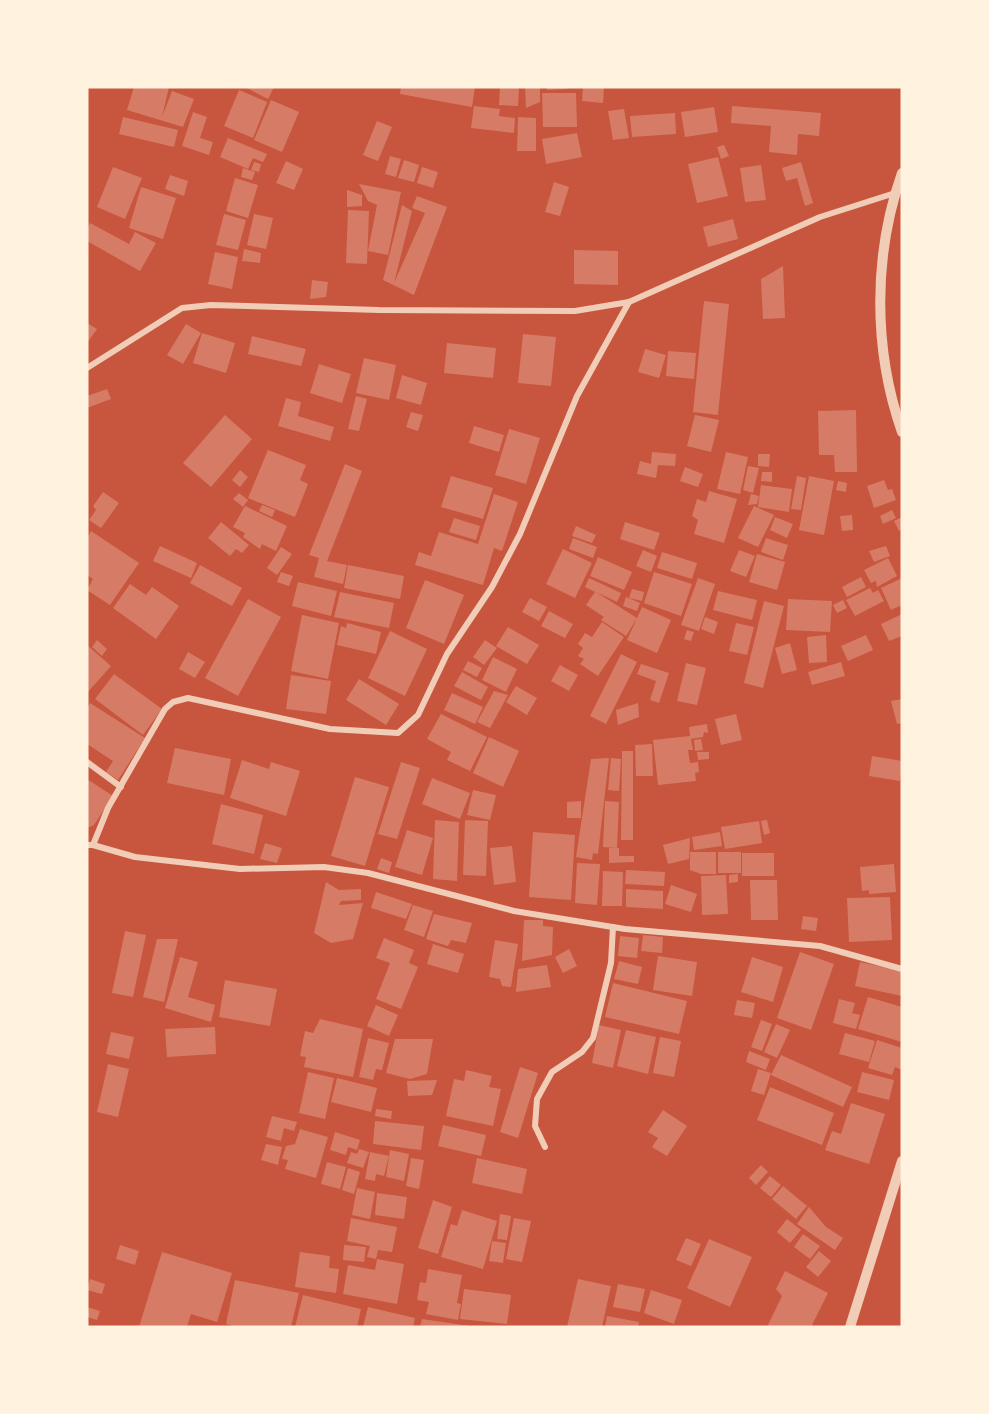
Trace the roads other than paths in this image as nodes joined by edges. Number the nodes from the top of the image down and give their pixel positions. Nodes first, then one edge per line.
1 (902, 173) edge
2 (895, 194) junction
3 (629, 302) junction
4 (87, 368) edge
5 (902, 432) edge
6 (87, 762) edge
7 (120, 787) junction
8 (90, 845) edge
9 (613, 927) junction
10 (902, 969) edge
11 (545, 1147) dead end
12 (902, 1161) edge
13 (850, 1327) edge

1 - 2 street
2 - 3 street
2 - 5 street
3 - 4 street
3 - 7 street
6 - 7 street
7 - 8 street
8 - 9 street
9 - 10 street
9 - 11 street
12 - 13 street

